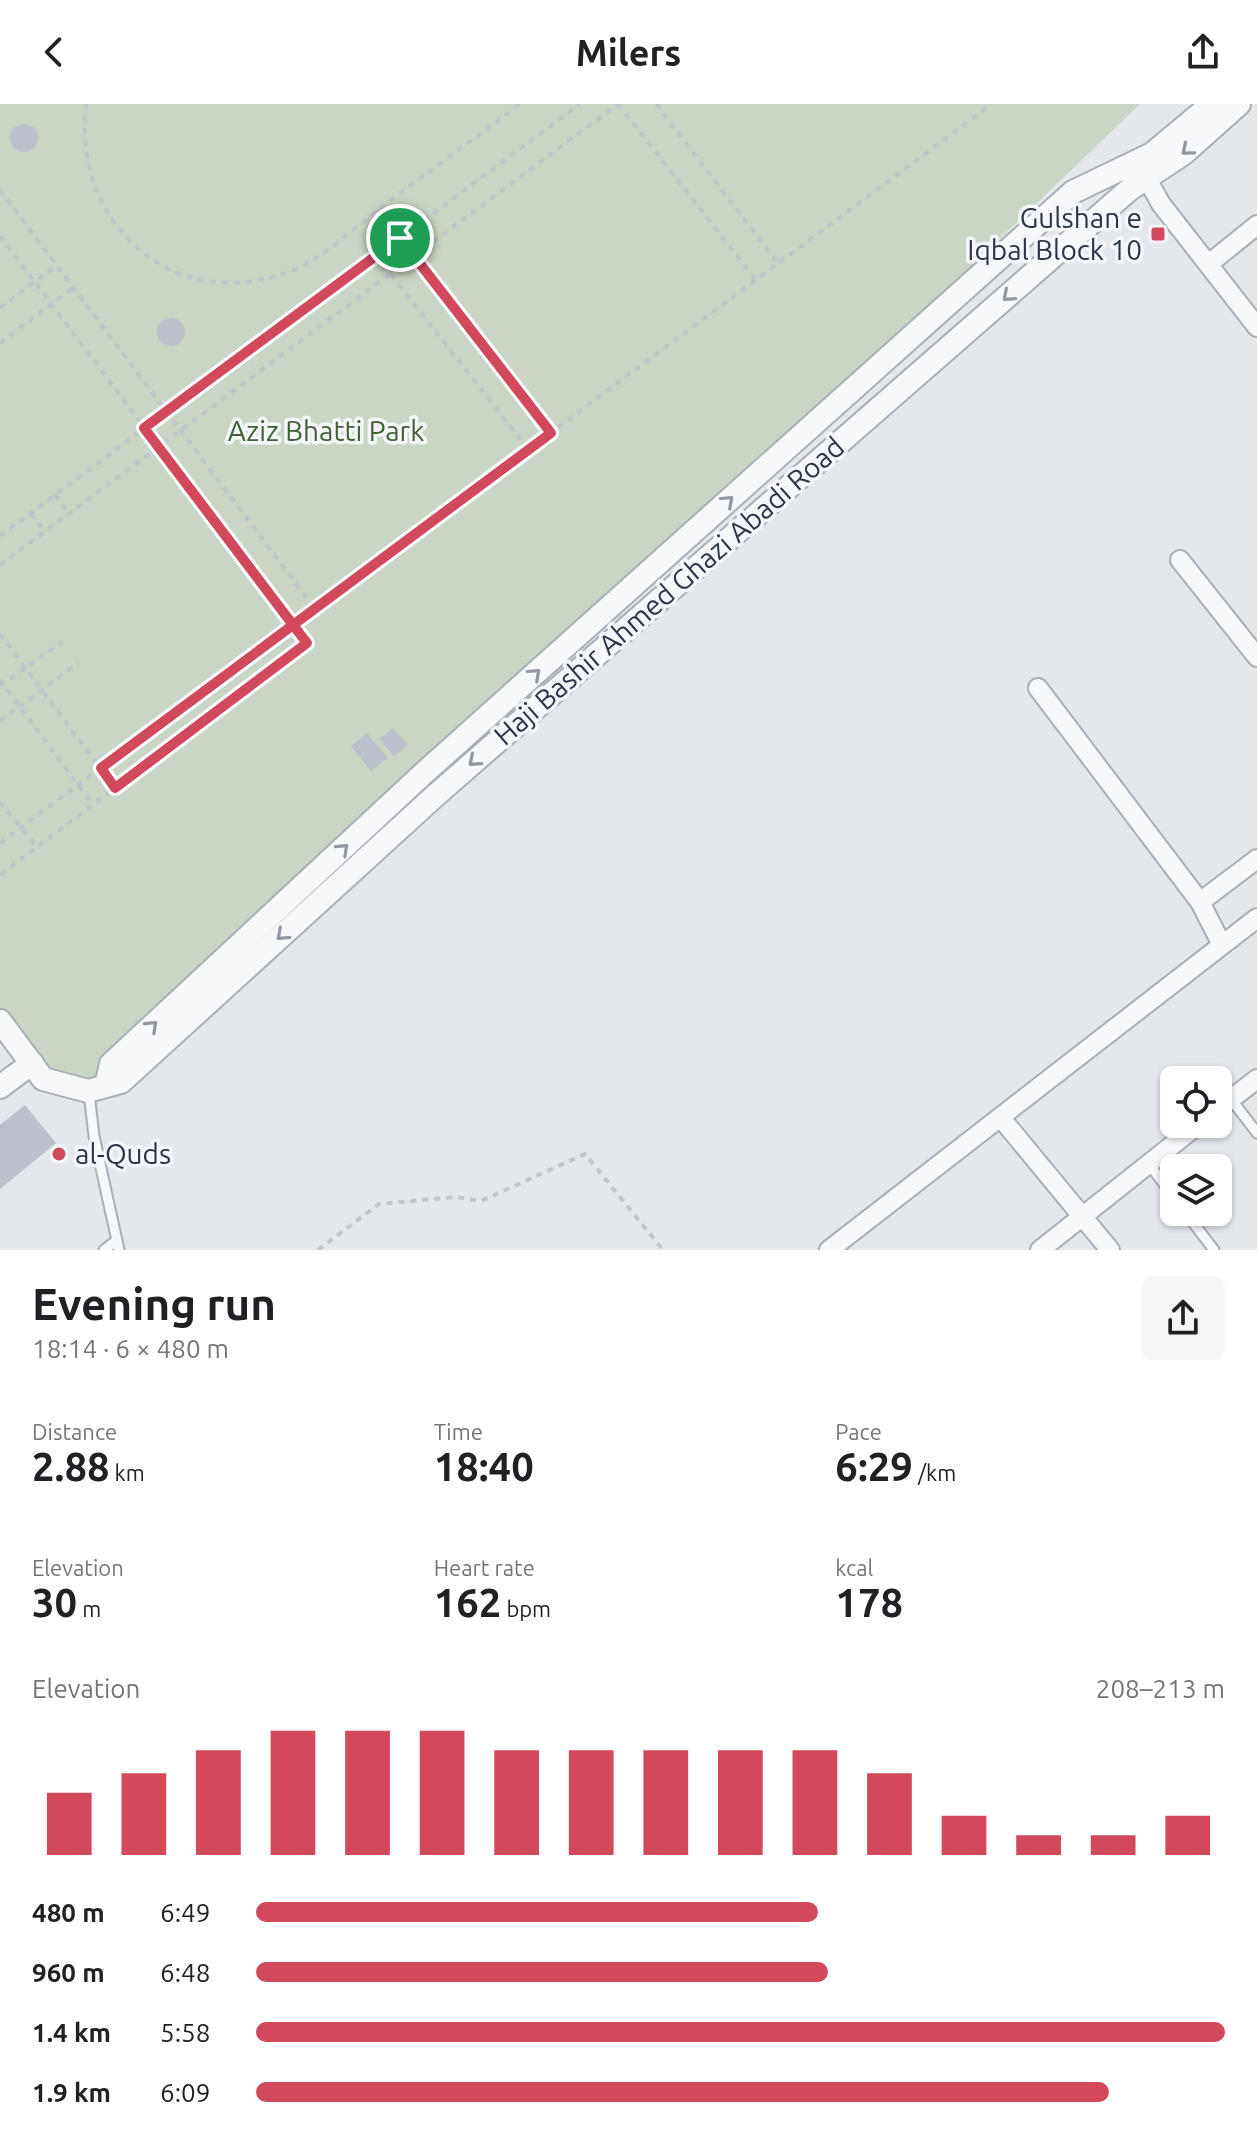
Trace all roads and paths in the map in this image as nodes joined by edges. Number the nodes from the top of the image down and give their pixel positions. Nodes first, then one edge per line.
1 (86, 104) edge
2 (520, 104) edge
3 (580, 104) edge
4 (618, 104) edge
5 (656, 104) edge
6 (977, 104) edge
7 (992, 104) edge
8 (1212, 104) edge
9 (1239, 104) edge
10 (983, 111) junction
11 (1143, 170) junction
12 (0, 190) edge
13 (378, 210) junction
14 (1257, 225) edge
15 (0, 236) edge
16 (400, 238) junction
17 (376, 256) junction
18 (414, 256) junction
19 (778, 263) junction
20 (1210, 263) junction
21 (56, 265) junction
22 (390, 274) junction
23 (756, 280) junction
24 (34, 282) junction
25 (73, 288) junction
26 (51, 304) junction
27 (0, 308) edge
28 (1257, 327) edge
29 (0, 343) edge
30 (167, 412) junction
31 (144, 428) junction
32 (181, 430) junction
33 (551, 433) junction
34 (159, 447) junction
35 (529, 450) junction
36 (55, 495) junction
37 (31, 513) junction
38 (69, 513) junction
39 (45, 532) junction
40 (0, 536) edge
41 (1180, 560) dead end
42 (0, 565) edge
43 (315, 609) junction
44 (293, 625) junction
45 (0, 634) edge
46 (62, 642) dead end
47 (1257, 657) edge
48 (78, 663) dead end
49 (1, 684) edge
50 (1038, 688) dead end
51 (42, 690) junction
52 (20, 706) junction
53 (0, 721) edge
54 (101, 768) junction
55 (78, 785) junction
56 (115, 788) junction
57 (0, 802) edge
58 (93, 805) junction
59 (21, 827) junction
60 (0, 843) edge
61 (37, 847) junction
62 (1257, 859) edge
63 (0, 875) edge
64 (1200, 902) junction
65 (1257, 918) edge
66 (1222, 945) junction
67 (0, 1021) edge
68 (32, 1063) junction
69 (1257, 1079) edge
70 (0, 1087) edge
71 (97, 1088) junction
72 (1232, 1098) edge
73 (1232, 1111) edge
74 (1001, 1118) junction
75 (1257, 1133) edge
76 (1182, 1138) edge
77 (1149, 1164) junction
78 (1160, 1179) edge
79 (1082, 1216) junction
80 (1196, 1226) edge
81 (118, 1245) edge
82 (104, 1250) edge
83 (318, 1250) edge
84 (663, 1250) edge
85 (829, 1250) edge
86 (1040, 1250) edge
87 (1110, 1250) edge
88 (1214, 1250) edge

1 - 13 path
2 - 13 path
3 - 16 path
4 - 18 path
4 - 23 path
5 - 19 path
6 - 10 path
7 - 10 path
8 - 11 street, Haji Bashir Ahmed Ghazi Abadi Road
9 -> 11 street, Haji Bashir Ahmed Ghazi Abadi Road
10 - 19 path
11 - 20 street
11 -> 71 street, Haji Bashir Ahmed Ghazi Abadi Road
71 -> 11 street, Haji Bashir Ahmed Ghazi Abadi Road
12 - 21 path
13 - 16 path
14 - 20 street
15 - 24 path
16 - 17 path
16 - 18 path
17 - 22 path
17 - 30 path
18 - 22 path
18 - 33 path
19 - 23 path
20 - 28 street
21 - 24 path
21 - 25 path
22 - 32 path
22 - 35 path
23 - 33 path
24 - 26 path
24 - 27 path
25 - 26 path
25 - 30 path
26 - 29 path
26 - 31 path
30 - 31 path
30 - 32 path
31 - 34 path
31 - 36 path
32 - 34 path
32 - 43 path
33 - 35 path
34 - 38 path
34 - 44 path
35 - 43 path
36 - 37 path
36 - 38 path
37 - 39 path
37 - 40 path
38 - 39 path
39 - 42 path
41 - 47 street
43 - 44 path
44 - 54 path
44 - 56 path
45 - 51 path
46 - 49 path
48 - 51 path
49 - 52 path
50 - 64 street
51 - 52 path
51 - 54 path
52 - 53 path
52 - 55 path
54 - 55 path
54 - 56 path
55 - 58 path
55 - 59 path
56 - 58 path
57 - 59 path
58 - 61 path
59 - 60 path
59 - 61 path
61 - 63 path
62 - 64 street
64 - 66 street
65 - 66 street
66 - 74 street
67 - 68 street
68 - 70 street
68 - 71 street
69 - 72 street
71 - 81 lane
73 - 75 lane
74 - 79 street
74 - 85 street
76 - 77 street
77 - 78 lane
77 - 79 street
79 - 86 street
79 - 87 street
80 - 88 lane
81 - 82 lane
83 - 84 path

